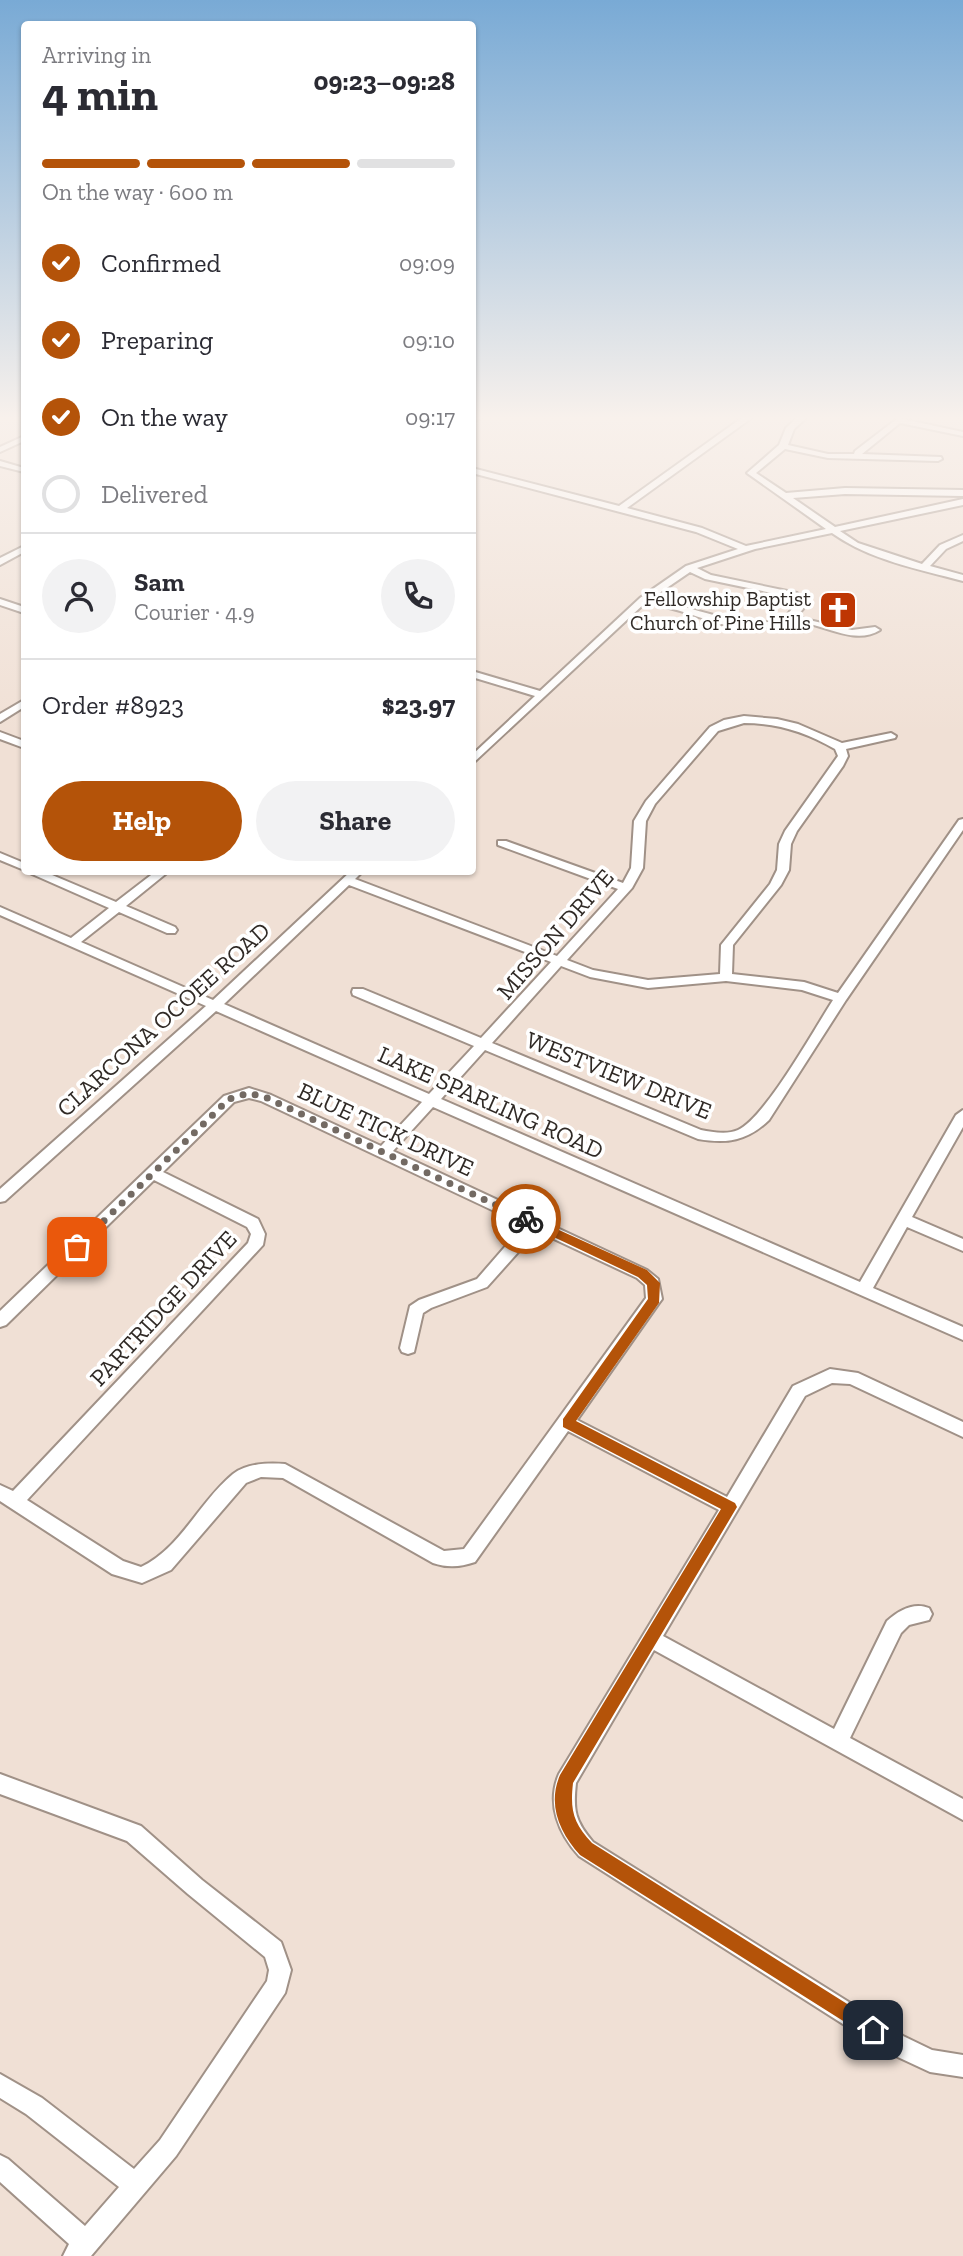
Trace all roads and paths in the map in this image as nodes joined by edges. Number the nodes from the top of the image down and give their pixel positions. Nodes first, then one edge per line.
1 (670, 522) edge
2 (822, 522) edge
3 (868, 522) edge
4 (832, 530) junction
5 (963, 538) edge
6 (0, 547) edge
7 (745, 549) junction
8 (21, 552) edge
9 (21, 552) edge
10 (0, 562) edge
11 (924, 567) junction
12 (689, 568) junction
13 (963, 578) edge
14 (643, 600) junction
15 (0, 602) edge
16 (21, 609) edge
17 (790, 618) junction
18 (874, 630) dead end
19 (476, 675) edge
20 (541, 695) junction
21 (21, 705) edge
22 (0, 719) edge
23 (0, 735) edge
24 (891, 737) dead end
25 (21, 744) edge
26 (840, 747) junction
27 (476, 757) edge
28 (963, 822) edge
29 (502, 843) dead end
30 (0, 856) edge
31 (21, 866) edge
32 (43, 875) edge
33 (158, 875) edge
34 (351, 876) edge
35 (626, 888) junction
36 (116, 907) junction
37 (0, 911) edge
38 (171, 930) dead end
39 (72, 943) junction
40 (559, 963) junction
41 (726, 977) junction
42 (358, 992) dead end
43 (841, 998) junction
44 (215, 1006) junction
45 (484, 1045) junction
46 (431, 1101) junction
47 (962, 1118) edge
48 (384, 1152) junction
49 (155, 1174) junction
50 (0, 1197) edge
51 (905, 1220) junction
52 (535, 1223) junction
53 (963, 1245) edge
54 (863, 1291) junction
55 (0, 1321) edge
56 (963, 1334) edge
57 (408, 1348) dead end
58 (568, 1423) junction
59 (963, 1430) edge
60 (7, 1497) edge
61 (730, 1507) junction
62 (923, 1614) dead end
63 (651, 1639) junction
64 (838, 1742) junction
65 (0, 1784) edge
66 (963, 1810) edge
67 (963, 2066) edge
68 (0, 2085) edge
69 (0, 2167) edge
70 (136, 2185) junction
71 (80, 2250) edge

1 - 7 street
2 - 4 street
3 - 4 street
4 - 7 street
4 - 11 street
5 - 11 street
6 - 8 street
7 - 12 street
9 - 10 street
11 - 13 street
12 - 14 street
12 - 17 street
14 - 17 street
14 - 20 street
15 - 16 street
17 - 18 street
19 - 20 street
20 - 27 street
21 - 22 street
23 - 25 street
24 - 26 street
26 - 35 street, MISSON DRIVE
26 - 41 street
28 - 43 street, WESTVIEW DRIVE
29 - 35 street
30 - 31 street
32 - 36 street
33 - 36 street
34 - 40 street
34 - 44 street, CLARCONA OCOEE ROAD
35 - 40 street, MISSON DRIVE
36 - 38 street
36 - 39 street
37 - 39 street, LAKE SPARLING ROAD
39 - 44 street, LAKE SPARLING ROAD
40 - 41 street
40 - 45 street, MISSON DRIVE
41 - 43 street
42 - 45 street, WESTVIEW DRIVE
43 - 45 street, WESTVIEW DRIVE
44 - 46 street, LAKE SPARLING ROAD
44 - 50 street, CLARCONA OCOEE ROAD
45 - 46 street, MISSON DRIVE
46 - 48 street, MISSON DRIVE
46 - 54 street, LAKE SPARLING ROAD
47 - 51 street
48 - 49 street, BLUE TICK DRIVE
48 - 52 street, BLUE TICK DRIVE
49 - 55 street
49 - 60 street, PARTRIDGE DRIVE
51 - 53 street
51 - 54 street
52 - 57 street
52 - 58 street, BLUE TICK DRIVE
54 - 56 street, LAKE SPARLING ROAD
58 - 60 street
58 - 61 street
59 - 61 street
61 - 63 street
62 - 64 street
63 - 64 street
63 - 67 street
64 - 66 street
65 - 70 street
68 - 70 street
69 - 71 street
70 - 71 street

